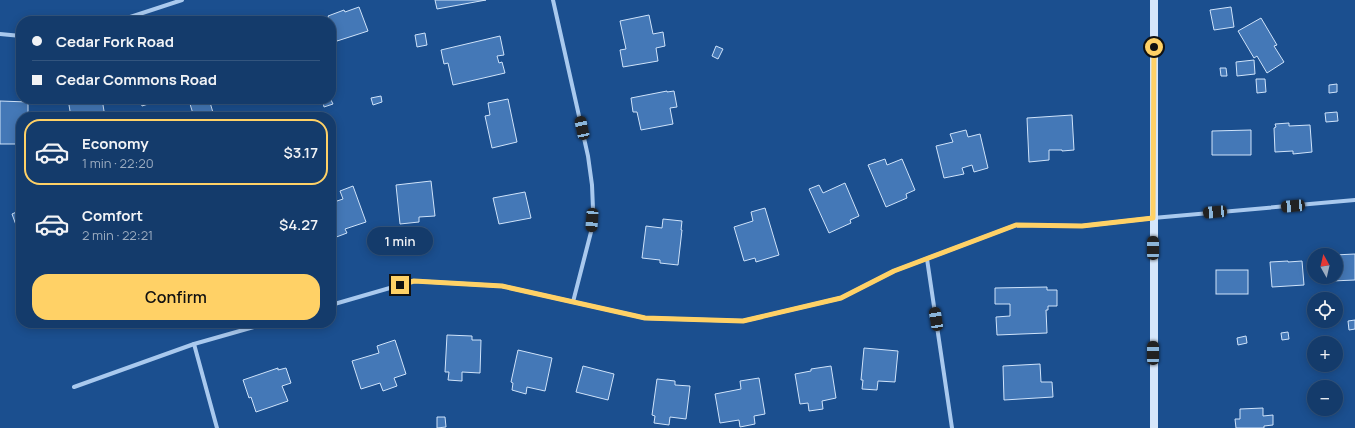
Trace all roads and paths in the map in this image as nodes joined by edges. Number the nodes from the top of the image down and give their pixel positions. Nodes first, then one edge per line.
1 (182, 0) edge
2 (553, 0) edge
3 (1154, 0) edge
4 (133, 16) edge
5 (0, 34) edge
6 (16, 36) edge
7 (1355, 200) edge
8 (1153, 218) junction
9 (927, 259) junction
10 (572, 302) junction
11 (336, 304) edge
12 (250, 328) edge
13 (194, 344) junction
14 (74, 387) dead end
15 (217, 428) edge
16 (952, 428) edge
17 (1154, 428) edge

1 - 4 street
2 - 10 street
3 - 8 street
5 - 6 street
7 - 8 street
8 - 9 street
8 - 17 street
9 - 10 street
9 - 16 street
10 - 11 street
12 - 13 street
13 - 14 street
13 - 15 street

